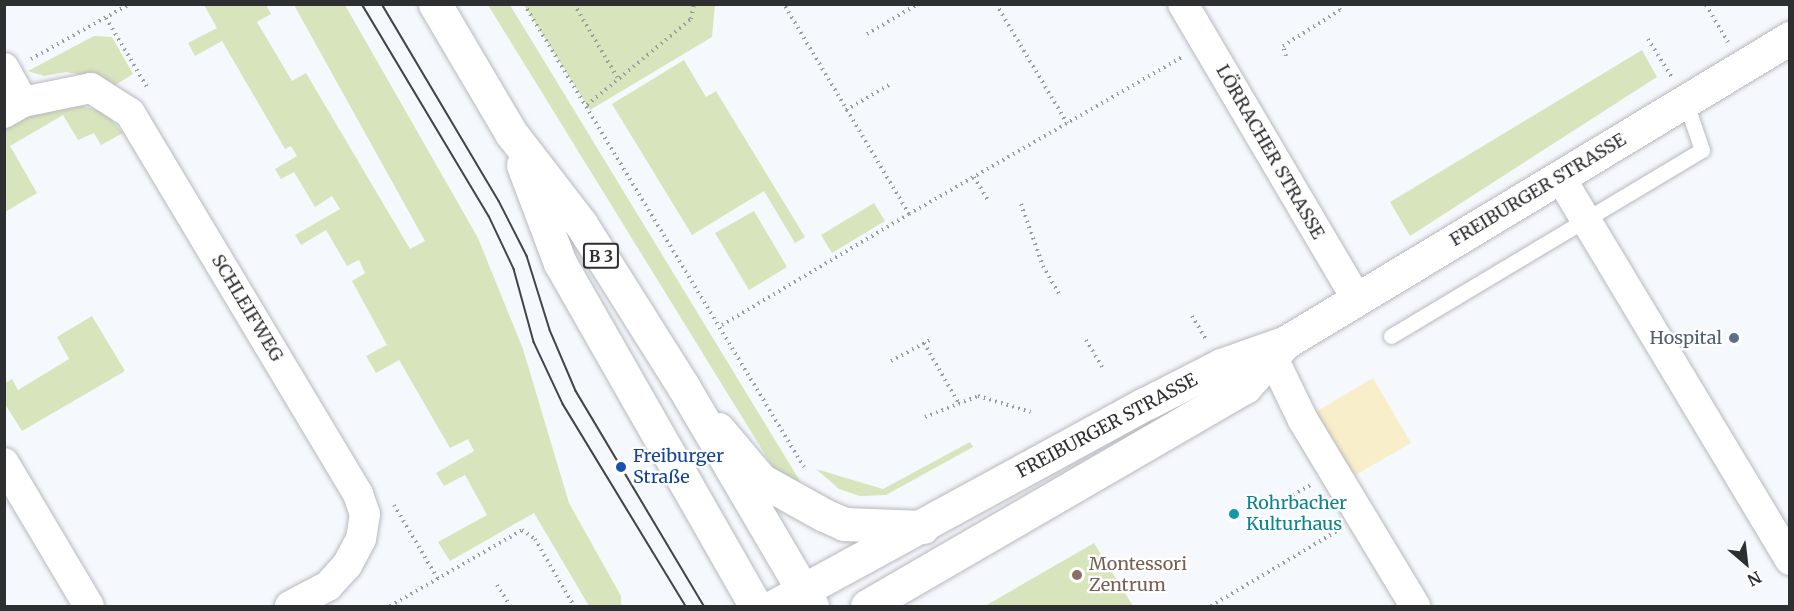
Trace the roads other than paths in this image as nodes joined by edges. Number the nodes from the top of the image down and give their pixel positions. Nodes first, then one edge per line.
1 (435, 4) edge
2 (1184, 4) edge
3 (1790, 38) edge
4 (6, 70) edge
5 (1685, 100) junction
6 (14, 107) edge
7 (511, 133) junction
8 (1560, 177) junction
9 (1587, 222) junction
10 (1357, 299) junction
11 (1391, 336) dead end
12 (1279, 349) junction
13 (683, 387) junction
14 (4, 463) edge
15 (925, 527) junction
16 (1790, 560) edge
17 (808, 600) edge
18 (89, 606) edge
19 (290, 606) edge
20 (756, 606) edge
21 (774, 606) edge
22 (867, 606) edge
23 (1415, 606) edge

1 - 7 street, B 3
2 - 10 street, LÖRRACHER STRASSE
3 - 5 street, FREIBURGER STRASSE
4 - 6 street
5 - 8 street, FREIBURGER STRASSE
5 - 9 lane
6 - 19 street, SCHLEIFWEG
7 - 13 street, B 3
7 - 20 street, B 3
8 - 9 street
8 - 10 street, FREIBURGER STRASSE
9 - 11 lane
9 - 16 street
10 - 12 street, FREIBURGER STRASSE
12 - 15 street, FREIBURGER STRASSE
12 - 22 street, FREIBURGER STRASSE
12 - 23 street
13 - 15 street
13 - 17 street, B 3
14 - 18 street
15 - 17 street, FREIBURGER STRASSE
17 - 21 street, FREIBURGER STRASSE

